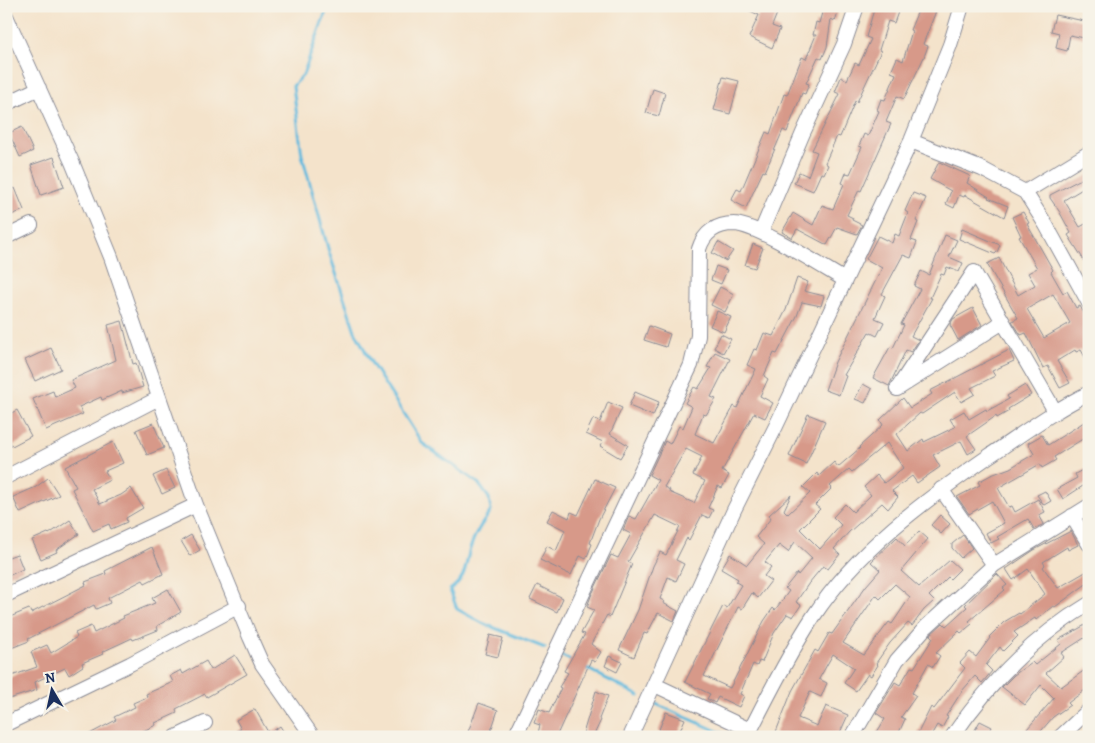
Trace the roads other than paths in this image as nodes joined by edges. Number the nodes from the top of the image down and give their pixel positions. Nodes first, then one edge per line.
1 (857, 6) edge
2 (962, 6) edge
3 (6, 16) edge
4 (39, 88) junction
5 (6, 104) edge
6 (911, 141) junction
7 (1089, 153) edge
8 (1024, 192) junction
9 (31, 225) dead end
10 (761, 232) junction
11 (6, 237) edge
12 (845, 280) junction
13 (1089, 303) edge
14 (1003, 322) junction
15 (1089, 393) edge
16 (159, 398) junction
17 (1055, 411) junction
18 (6, 477) edge
19 (941, 489) junction
20 (196, 505) junction
21 (1089, 506) edge
22 (1072, 516) junction
23 (1089, 544) edge
24 (994, 565) junction
25 (6, 595) edge
26 (1089, 604) edge
27 (239, 606) junction
28 (655, 685) junction
29 (1089, 710) edge
30 (205, 723) dead end
31 (6, 724) edge
32 (748, 734) edge
33 (176, 737) edge
34 (313, 737) edge
35 (515, 737) edge
36 (630, 737) edge
37 (852, 737) edge
38 (952, 737) edge
39 (1060, 737) edge

1 - 10 street
2 - 6 street
3 - 4 street
4 - 5 street
4 - 16 street
6 - 8 street
6 - 12 street
7 - 8 street
8 - 13 street
9 - 11 street
10 - 12 street
10 - 35 street
12 - 28 street
14 - 14 street
14 - 17 street
15 - 17 street
16 - 18 street
16 - 20 street
17 - 19 street
19 - 24 street
19 - 32 street
20 - 25 street
20 - 27 street
21 - 22 street
22 - 23 street
22 - 24 street
24 - 37 street
26 - 38 street
27 - 31 street
27 - 34 street
28 - 32 street
28 - 36 street
29 - 39 street
30 - 33 street

